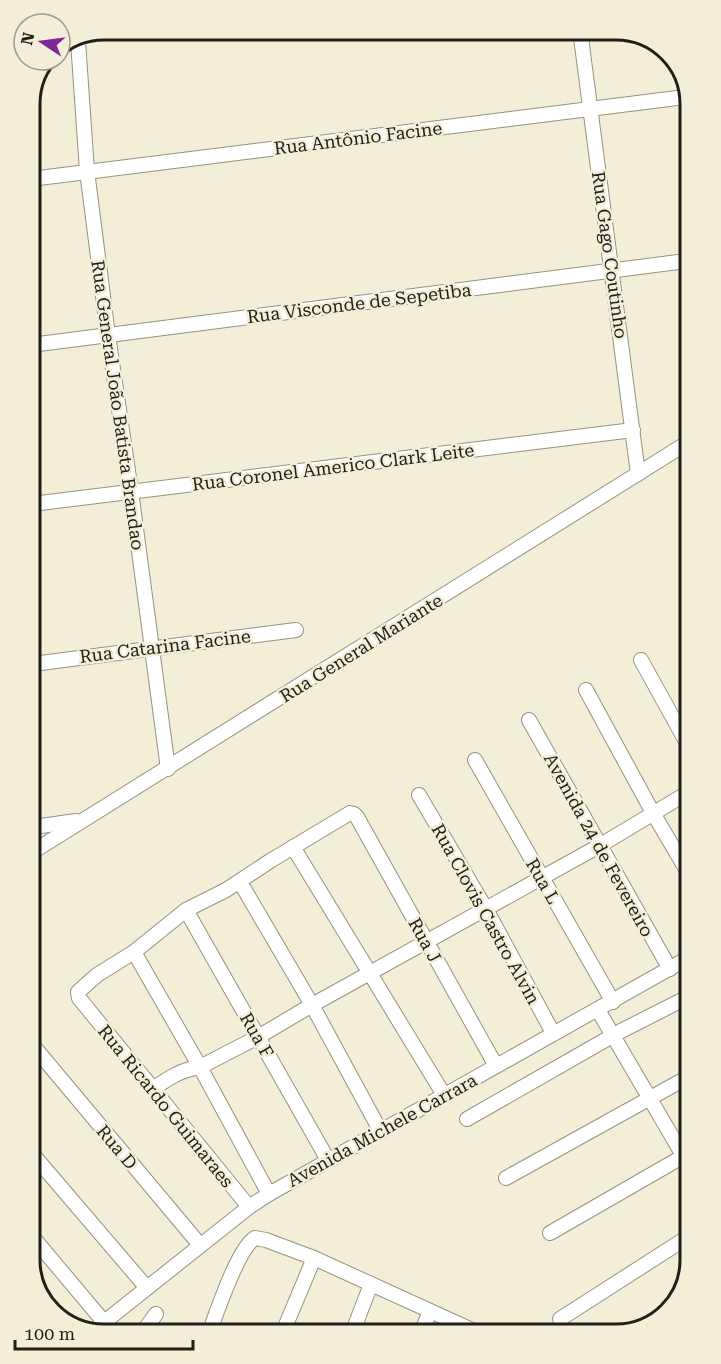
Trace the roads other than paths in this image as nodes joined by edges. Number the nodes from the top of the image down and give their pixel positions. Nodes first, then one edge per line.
1 (582, 41) edge
2 (78, 46) edge
3 (679, 98) edge
4 (591, 109) junction
5 (87, 171) junction
6 (41, 177) edge
7 (680, 262) edge
8 (612, 270) junction
9 (108, 335) junction
10 (41, 344) edge
11 (633, 430) junction
12 (680, 447) edge
13 (638, 474) junction
14 (131, 491) junction
15 (41, 503) edge
16 (296, 630) dead end
17 (151, 648) junction
18 (641, 660) dead end
19 (41, 662) edge
20 (586, 690) dead end
21 (529, 720) dead end
22 (680, 731) edge
23 (475, 760) dead end
24 (168, 769) junction
25 (419, 795) dead end
26 (680, 797) edge
27 (653, 813) junction
28 (82, 820) junction
29 (40, 826) edge
30 (599, 846) junction
31 (40, 847) edge
32 (293, 847) junction
33 (680, 859) edge
34 (540, 877) junction
35 (240, 882) junction
36 (486, 909) junction
37 (186, 910) junction
38 (426, 942) junction
39 (134, 952) junction
40 (680, 963) edge
41 (670, 969) junction
42 (369, 973) junction
43 (680, 1001) edge
44 (613, 1002) junction
45 (312, 1005) junction
46 (598, 1010) junction
47 (553, 1033) junction
48 (258, 1037) junction
49 (612, 1037) junction
50 (40, 1054) edge
51 (496, 1066) junction
52 (200, 1067) junction
53 (680, 1081) edge
54 (153, 1089) junction
55 (444, 1095) junction
56 (648, 1098) junction
57 (467, 1119) dead end
58 (381, 1132) junction
59 (680, 1145) edge
60 (680, 1157) edge
61 (328, 1160) junction
62 (40, 1162) edge
63 (506, 1178) dead end
64 (269, 1194) junction
65 (249, 1207) junction
66 (550, 1233) dead end
67 (680, 1242) edge
68 (200, 1245) junction
69 (40, 1247) edge
70 (314, 1258) junction
71 (370, 1284) junction
72 (147, 1288) junction
73 (430, 1311) junction
74 (156, 1314) dead end
75 (560, 1319) dead end
76 (92, 1322) edge
77 (104, 1323) edge
78 (149, 1323) edge
79 (213, 1323) edge
80 (287, 1323) edge
81 (356, 1323) edge
82 (425, 1324) edge
83 (458, 1324) edge

1 - 4 street, Rua Gago Coutinho
2 - 5 street, Rua General João Batista Brandao
3 - 4 street, Rua Antônio Facine
4 - 5 street, Rua Antônio Facine
4 - 8 street, Rua Gago Coutinho
5 - 6 street, Rua Antônio Facine
5 - 9 street, Rua General João Batista Brandao
7 - 8 street, Rua Visconde de Sepetiba
8 - 9 street, Rua Visconde de Sepetiba
8 - 11 street, Rua Gago Coutinho
9 - 10 street, Rua Visconde de Sepetiba
9 - 14 street, Rua General João Batista Brandao
11 - 13 street, Rua Gago Coutinho
11 - 14 street, Rua Coronel Americo Clark Leite
12 - 13 street, Rua General Mariante
13 - 24 street, Rua General Mariante
14 - 15 street, Rua Coronel Americo Clark Leite
14 - 17 street, Rua General João Batista Brandao
16 - 17 street, Rua Catarina Facine
17 - 19 street, Rua Catarina Facine
17 - 24 street, Rua General João Batista Brandao
18 - 22 street
20 - 27 street
21 - 30 street, Avenida 24 de Fevereiro
23 - 34 street, Rua L
24 - 28 street, Rua General Mariante
25 - 36 street, Rua Clovis Castro Alvin
26 - 27 street
27 - 30 street
27 - 33 street
28 - 29 street
28 - 31 street, Rua General Mariante
30 - 34 street
30 - 41 street, Avenida 24 de Fevereiro
32 - 35 street
32 - 38 street, Rua J
32 - 42 street
34 - 36 street
34 - 44 street, Rua L
35 - 37 street
35 - 45 street
36 - 38 street
36 - 47 street, Rua Clovis Castro Alvin
37 - 39 street
37 - 48 street, Rua F
38 - 42 street
38 - 51 street, Rua J
39 - 52 street
39 - 54 street, Rua Ricardo Guimaraes
40 - 41 street, Avenida Michele Carrara
41 - 44 street, Avenida Michele Carrara
42 - 45 street
42 - 55 street
43 - 49 street
44 - 46 street, Avenida Michele Carrara
45 - 48 street
45 - 58 street
46 - 47 street, Avenida Michele Carrara
46 - 49 street
47 - 51 street, Avenida Michele Carrara
48 - 52 street
48 - 61 street, Rua F
49 - 56 street
49 - 57 street
50 - 68 street, Rua D
51 - 55 street, Avenida Michele Carrara
52 - 54 street
52 - 64 street
53 - 56 street
54 - 65 street, Rua Ricardo Guimaraes
55 - 58 street, Avenida Michele Carrara
56 - 59 street
56 - 63 street
58 - 61 street, Avenida Michele Carrara
60 - 66 street
61 - 64 street, Avenida Michele Carrara
62 - 72 street
64 - 65 street, Avenida Michele Carrara
65 - 68 street, Avenida Michele Carrara
67 - 75 street
68 - 72 street, Avenida Michele Carrara
69 - 76 street
70 - 71 street
70 - 79 street
70 - 80 street
71 - 73 street
71 - 81 street
72 - 77 street, Avenida Michele Carrara
73 - 82 street
73 - 83 street
74 - 78 street

